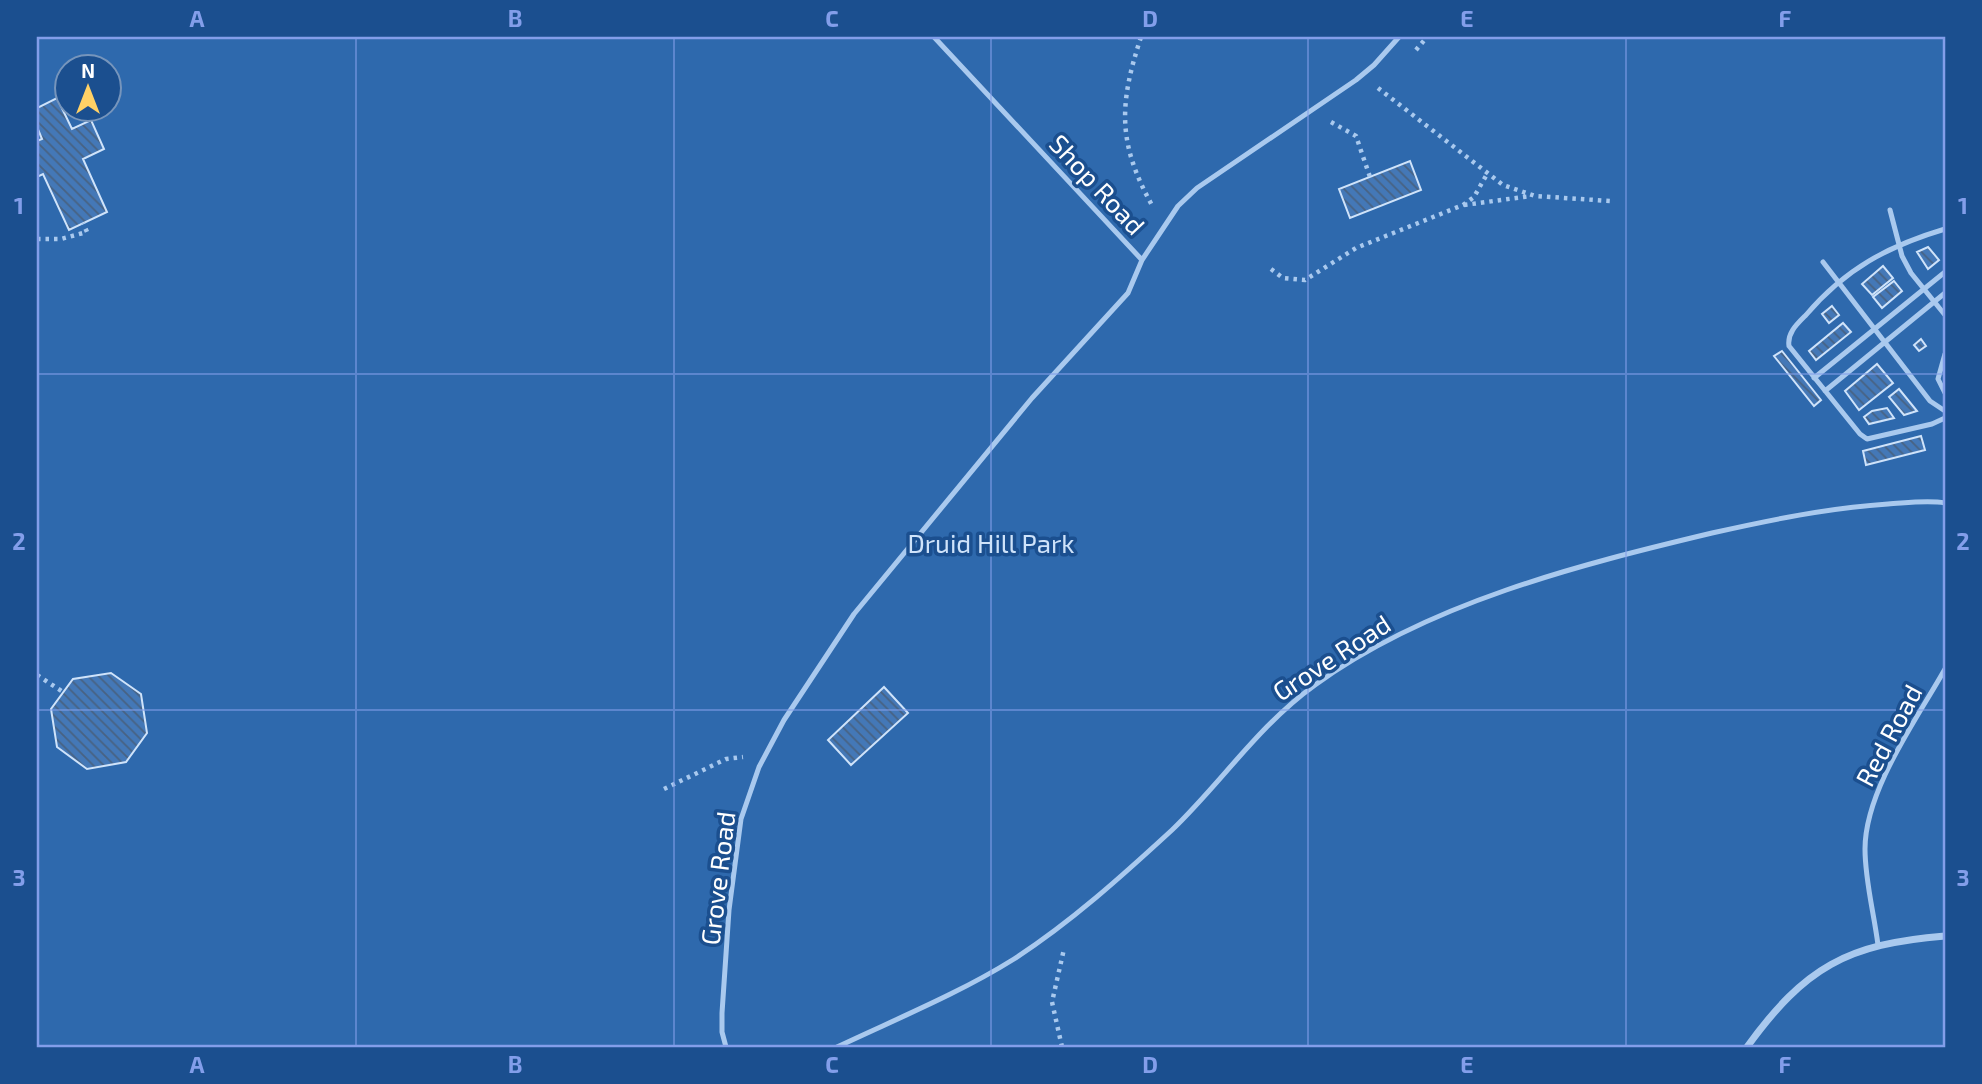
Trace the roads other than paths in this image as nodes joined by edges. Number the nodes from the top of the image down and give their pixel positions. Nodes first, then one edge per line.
1 (934, 37) edge
2 (1399, 37) edge
3 (1890, 210) dead end
4 (1945, 229) edge
5 (1898, 245) junction
6 (1142, 260) junction
7 (1823, 262) dead end
8 (1945, 272) edge
9 (1839, 281) junction
10 (1924, 289) junction
11 (1945, 293) edge
12 (1934, 302) junction
13 (1945, 315) edge
14 (1875, 328) junction
15 (1885, 343) junction
16 (1945, 354) edge
17 (1814, 377) junction
18 (1825, 391) junction
19 (1945, 393) edge
20 (1945, 411) edge
21 (1945, 418) edge
22 (1945, 503) edge
23 (1945, 669) edge
24 (1945, 936) edge
25 (1878, 945) junction
26 (726, 1047) edge
27 (837, 1047) edge
28 (1748, 1047) edge

1 - 6 lane, Shop Road
2 - 6 lane, Shop Road
3 - 5 lane
4 - 5 lane
5 - 9 lane
5 - 10 lane
6 - 26 lane, Grove Road
7 - 9 lane
8 - 10 lane
9 - 14 lane
9 - 17 lane
10 - 12 lane
10 - 14 lane
11 - 12 lane
12 - 13 lane
12 - 15 lane
14 - 15 lane
14 - 17 lane
15 - 18 lane
15 - 20 lane
16 - 19 lane
17 - 18 lane
18 - 21 lane
22 - 27 lane, Grove Road
23 - 25 lane, Red Road
24 - 25 street
25 - 28 street

